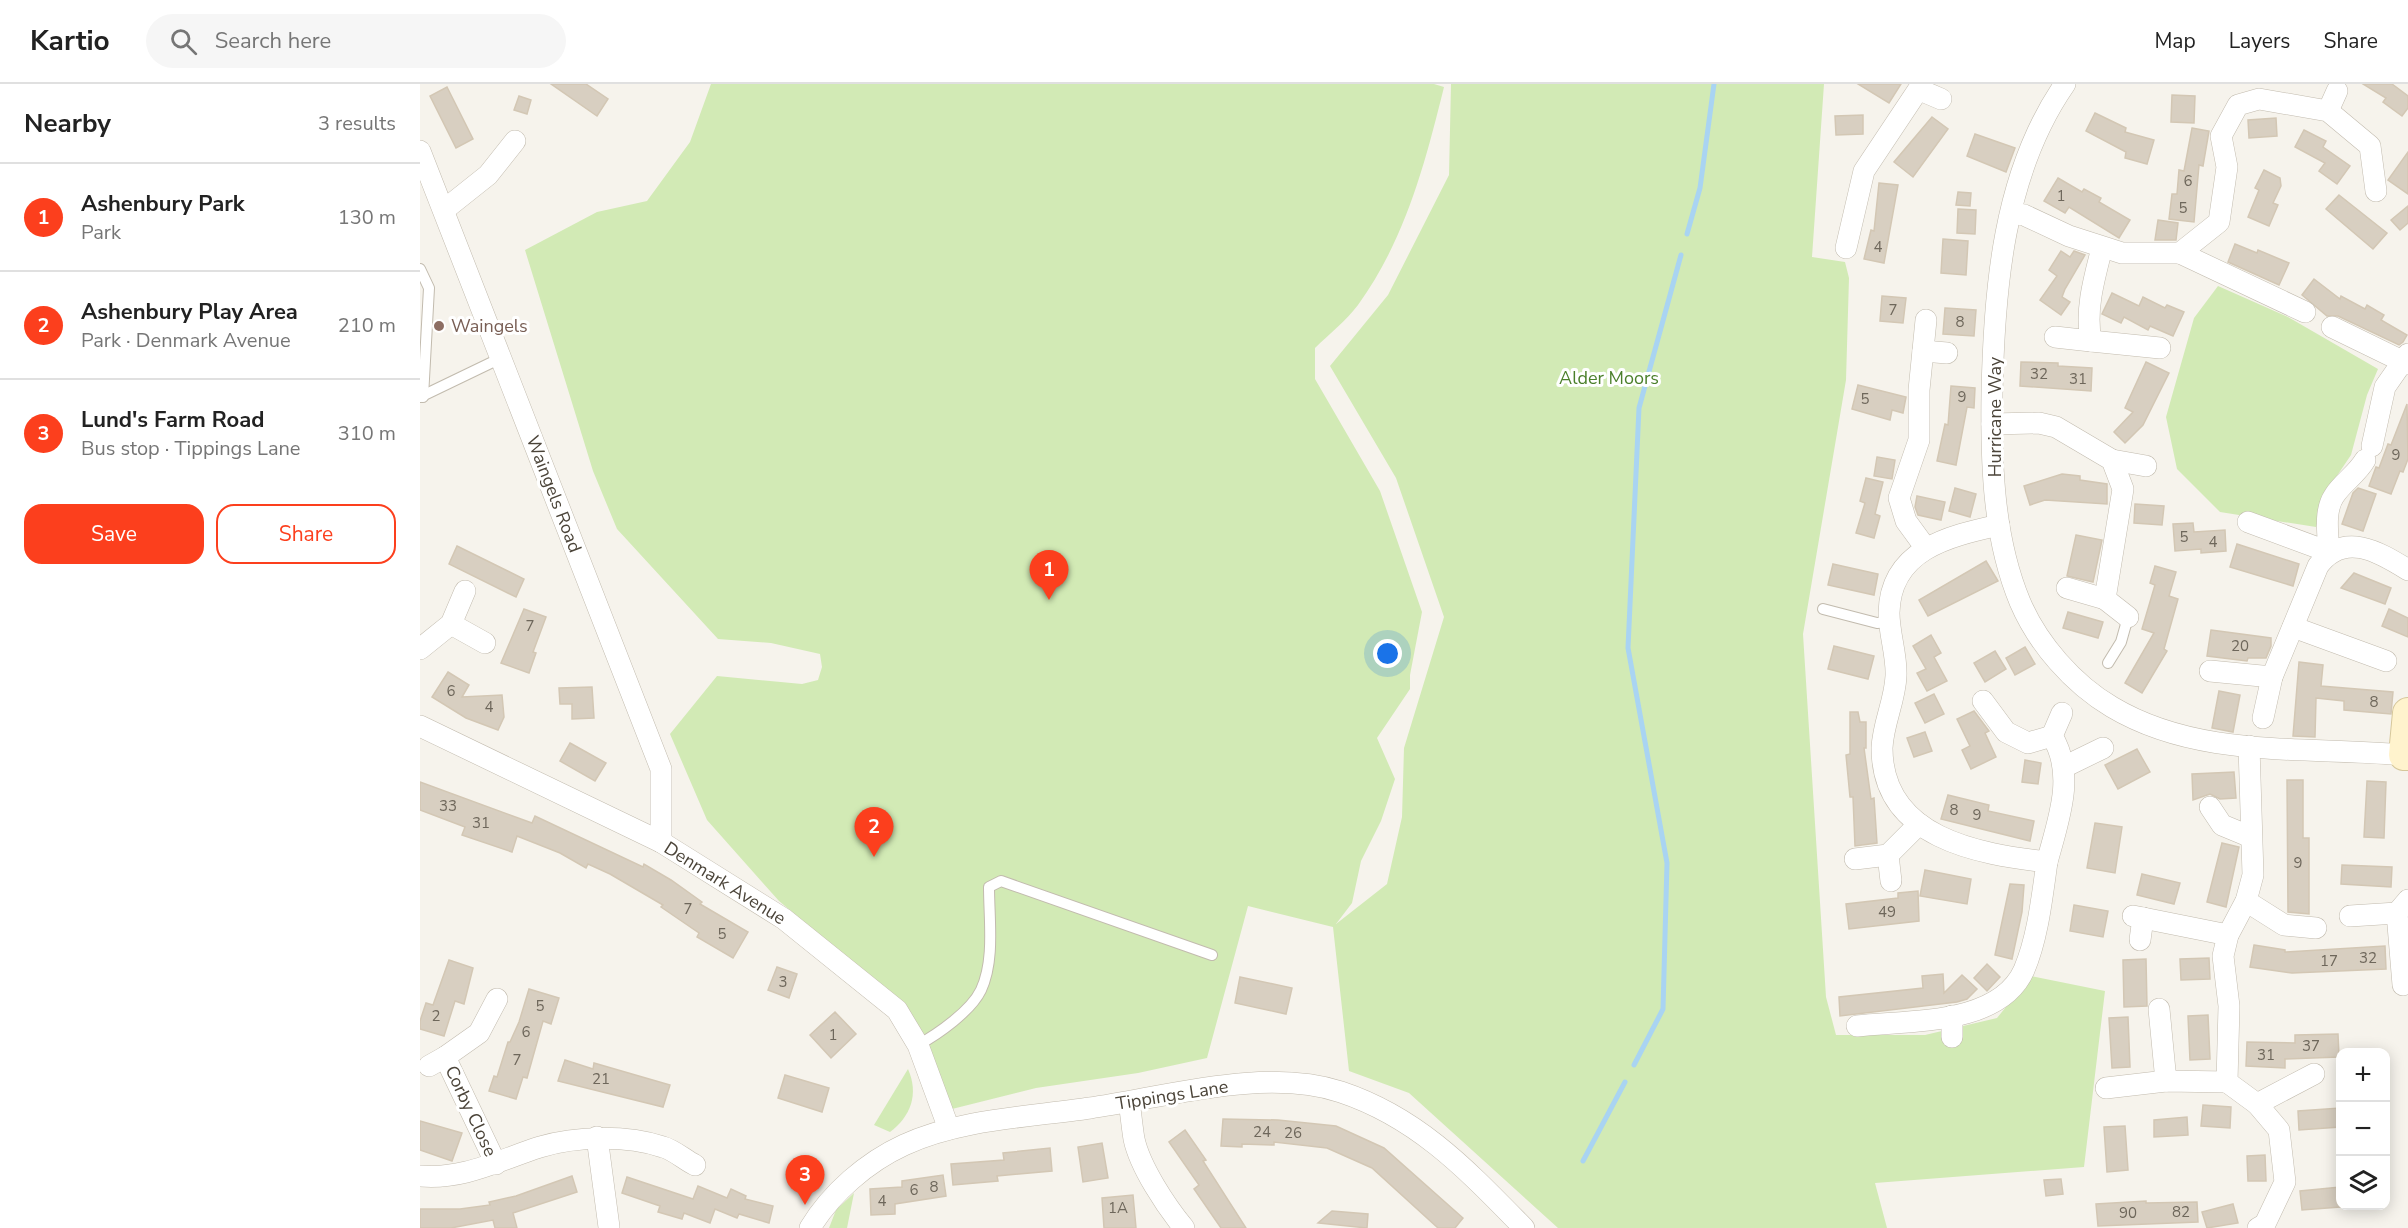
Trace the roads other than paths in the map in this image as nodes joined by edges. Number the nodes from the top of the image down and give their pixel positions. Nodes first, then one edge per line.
1 (2065, 84) edge
2 (1921, 87) edge
3 (2337, 91) dead end
4 (2258, 92) edge
5 (1941, 99) dead end
6 (2328, 111) junction
7 (515, 141) dead end
8 (420, 151) edge
9 (2376, 191) dead end
10 (444, 210) junction
11 (2011, 213) junction
12 (1846, 248) dead end
13 (2102, 249) junction
14 (2180, 253) junction
15 (420, 269) edge
16 (2305, 312) dead end
17 (1926, 320) dead end
18 (2332, 327) dead end
19 (2055, 337) dead end
20 (2091, 341) junction
21 (2160, 348) dead end
22 (1923, 351) junction
23 (1947, 354) dead end
24 (501, 358) junction
25 (2406, 360) edge
26 (421, 397) edge
27 (1992, 424) junction
28 (2112, 460) junction
29 (2146, 466) dead end
30 (2248, 522) dead end
31 (2000, 525) junction
32 (1925, 548) junction
33 (2329, 552) junction
34 (2408, 570) edge
35 (2067, 588) dead end
36 (465, 591) dead end
37 (2105, 599) junction
38 (1823, 609) dead end
39 (2128, 617) joint
40 (1890, 622) junction
41 (451, 624) junction
42 (2293, 627) junction
43 (485, 643) dead end
44 (420, 649) edge
45 (2386, 661) dead end
46 (2108, 663) dead end
47 (2210, 671) dead end
48 (2272, 676) junction
49 (1983, 701) dead end
50 (2062, 713) dead end
51 (2408, 713) edge
52 (2263, 718) dead end
53 (420, 726) edge
54 (2052, 736) junction
55 (2248, 746) junction
56 (2103, 748) dead end
57 (2406, 755) edge
58 (2064, 767) junction
59 (2210, 807) dead end
60 (1919, 824) junction
61 (2251, 837) junction
62 (661, 842) junction
63 (1888, 855) junction
64 (1855, 859) dead end
65 (2047, 862) junction
66 (1891, 881) dead end
67 (2246, 901) junction
68 (2402, 906) edge
69 (2350, 916) dead end
70 (2316, 928) dead end
71 (2228, 935) junction
72 (2140, 940) dead end
73 (1212, 955) dead end
74 (2403, 985) dead end
75 (498, 999) dead end
76 (2159, 1009) dead end
77 (1857, 1026) dead end
78 (918, 1045) junction
79 (2314, 1074) dead end
80 (2166, 1081) junction
81 (2227, 1082) junction
82 (2106, 1088) dead end
83 (1129, 1102) junction
84 (2257, 1104) junction
85 (949, 1129) junction
86 (597, 1137) junction
87 (496, 1164) junction
88 (695, 1165) dead end
89 (420, 1176) edge
90 (609, 1227) edge
91 (2264, 1227) edge
92 (810, 1228) edge
93 (1184, 1228) edge
94 (1524, 1228) edge

1 - 11 street, Hurricane Way
2 - 5 street
2 - 12 street
3 - 6 street
4 - 6 street
4 - 14 street
6 - 9 street
7 - 10 street
8 - 10 street, Waingels Road
10 - 24 street, Waingels Road
11 - 13 street
11 - 27 street, Hurricane Way
13 - 14 street
13 - 20 street
14 - 16 street
15 - 26 lane
17 - 22 street
18 - 25 street
19 - 20 street
20 - 21 street
22 - 23 street
22 - 32 street
24 - 26 lane
24 - 62 street, Waingels Road
25 - 33 street
27 - 28 street
27 - 31 street, Hurricane Way
28 - 29 street
28 - 37 street
30 - 33 street
31 - 32 street
31 - 55 street, Hurricane Way
32 - 40 street
33 - 34 street
33 - 42 street
35 - 37 street
36 - 41 street
37 - 39 street
38 - 40 lane
39 - 46 lane
40 - 60 street
41 - 43 street
41 - 44 street
42 - 45 street
42 - 48 street
47 - 48 street
48 - 52 street
49 - 54 street
50 - 54 street
51 - 57 street
53 - 62 street, Denmark Avenue
54 - 58 street
55 - 57 street, Hurricane Way
55 - 61 street
56 - 58 street
58 - 65 street
59 - 61 street
60 - 63 street
60 - 65 street
61 - 67 street
62 - 78 street, Denmark Avenue
63 - 64 street
63 - 66 street
65 - 77 street
67 - 70 street
67 - 71 street
68 - 69 street
68 - 74 street
71 - 72 street
71 - 81 street
73 - 78 lane
75 - 87 street, Corby Close
76 - 80 street
78 - 85 street, Denmark Avenue
79 - 84 street
80 - 81 street
80 - 82 street
81 - 84 street
83 - 85 street, Tippings Lane
83 - 93 street
83 - 94 street, Tippings Lane
84 - 91 street
85 - 92 street, Tippings Lane
86 - 87 street
86 - 88 street
86 - 90 street
87 - 89 street

